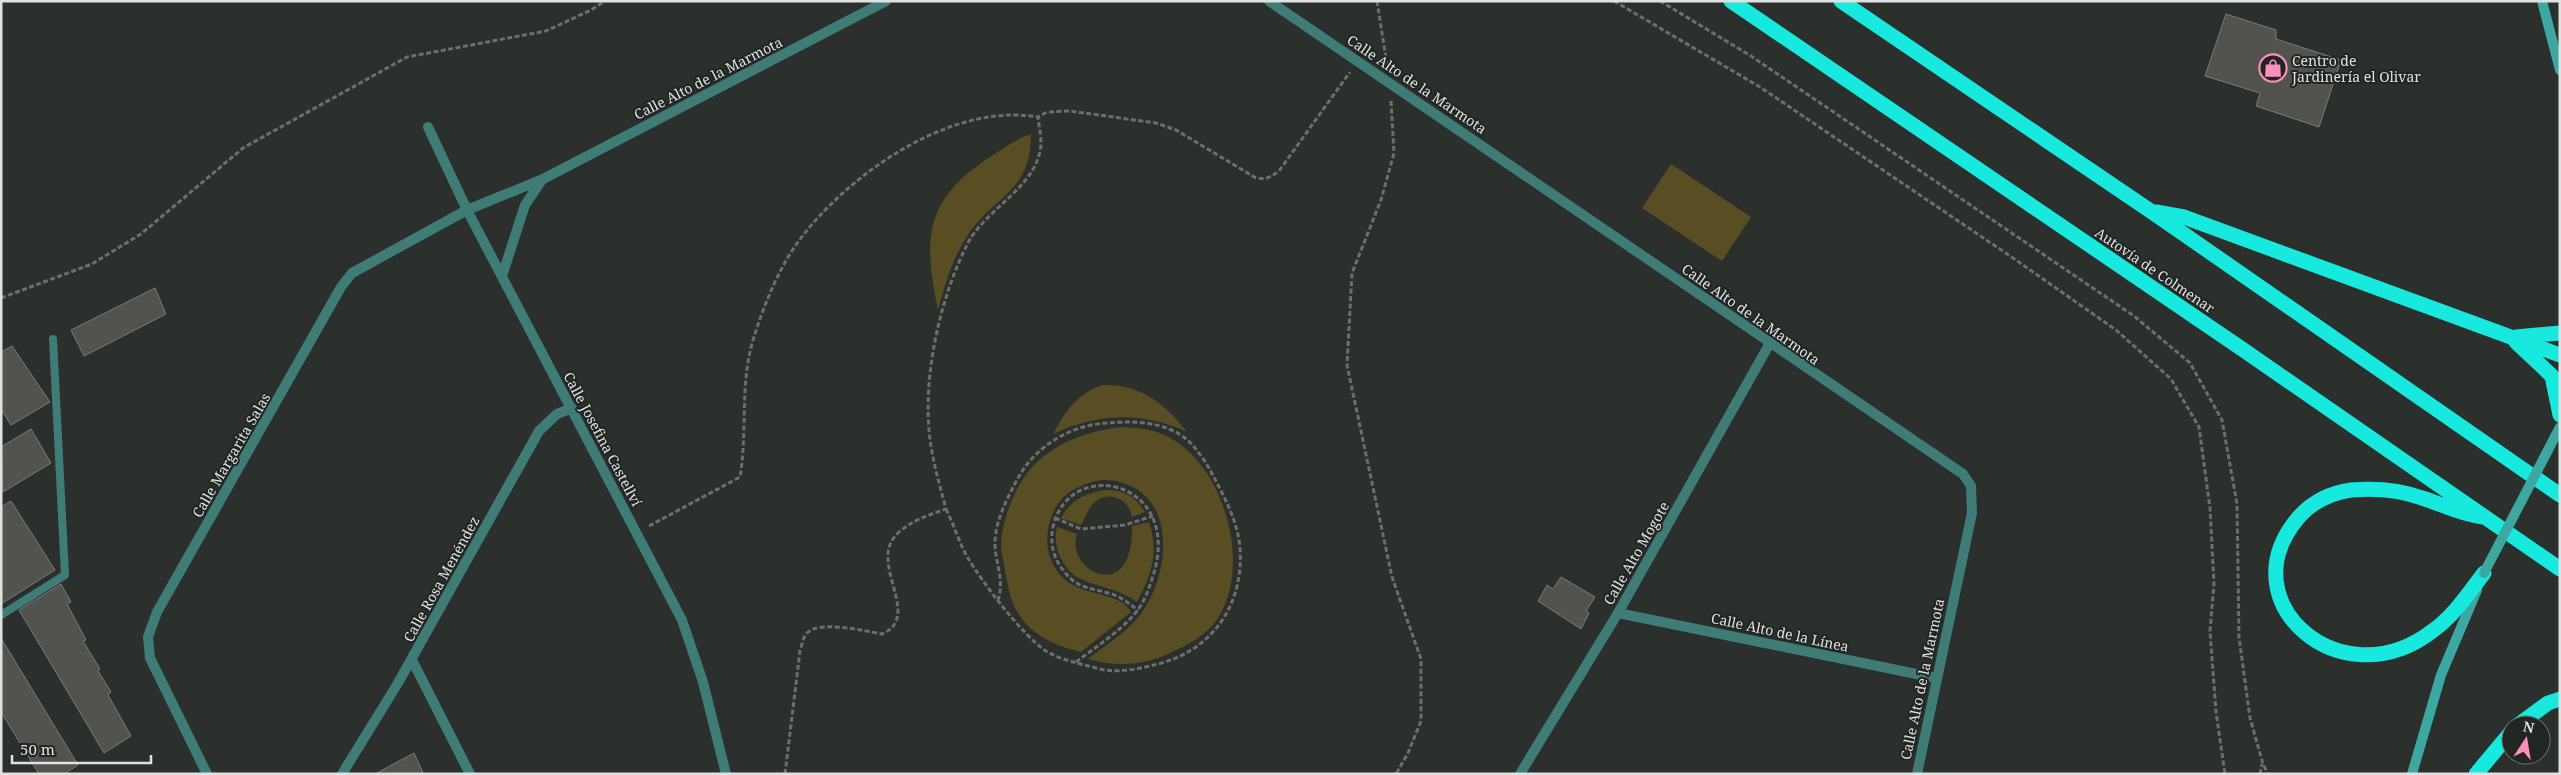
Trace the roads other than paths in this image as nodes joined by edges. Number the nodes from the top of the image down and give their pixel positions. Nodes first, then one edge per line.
1 (886, 1) edge
2 (1269, 1) edge
3 (1731, 1) edge
4 (1841, 1) edge
5 (2542, 1) edge
6 (2560, 70) edge
7 (428, 127) dead end
8 (543, 179) junction
9 (467, 210) junction
10 (2152, 212) junction
11 (502, 276) junction
12 (2560, 333) edge
13 (2511, 337) junction
14 (53, 339) dead end
15 (1770, 344) junction
16 (2560, 355) edge
17 (572, 408) junction
18 (2560, 415) edge
19 (2560, 428) edge
20 (2560, 495) edge
21 (2486, 517) junction
22 (2560, 569) edge
23 (2484, 573) junction
24 (1618, 613) junction
25 (1, 615) edge
26 (412, 660) junction
27 (1936, 678) junction
28 (2560, 699) edge
29 (2532, 715) edge
30 (2501, 744) edge
31 (207, 774) edge
32 (342, 774) edge
33 (470, 774) edge
34 (726, 774) edge
35 (1520, 774) edge
36 (1917, 774) edge
37 (2412, 774) edge
38 (2476, 774) edge

1 - 8 street, Calle Alto de la Marmota
2 - 15 street, Calle Alto de la Marmota
3 - 21 highway, Autovía de Colmenar
4 - 10 highway
5 - 6 main road
7 - 9 street, Calle Josefina Castellví
8 - 9 street, Calle Alto de la Marmota
8 - 11 street, Calle Alto de la Marmota
9 - 11 street, Calle Josefina Castellví
9 - 31 street, Calle Margarita Salas
10 - 13 highway
10 - 20 highway
11 - 17 street, Calle Josefina Castellví
12 - 13 highway
13 - 16 highway
13 - 18 highway
14 - 25 lane
15 - 24 street, Calle Alto Mogote
15 - 27 street, Calle Alto de la Marmota
17 - 26 street, Calle Rosa Menéndez
17 - 34 street, Calle Josefina Castellví
19 - 23 main road, bridge
21 - 22 highway, Autovía de Colmenar
21 - 23 highway
23 - 37 main road
24 - 27 street, Calle Alto de la Línea
24 - 35 street, Calle Alto Mogote
26 - 32 street, Calle Rosa Menéndez
26 - 33 street
27 - 36 street, Calle Alto de la Marmota
28 - 29 highway
30 - 38 highway

